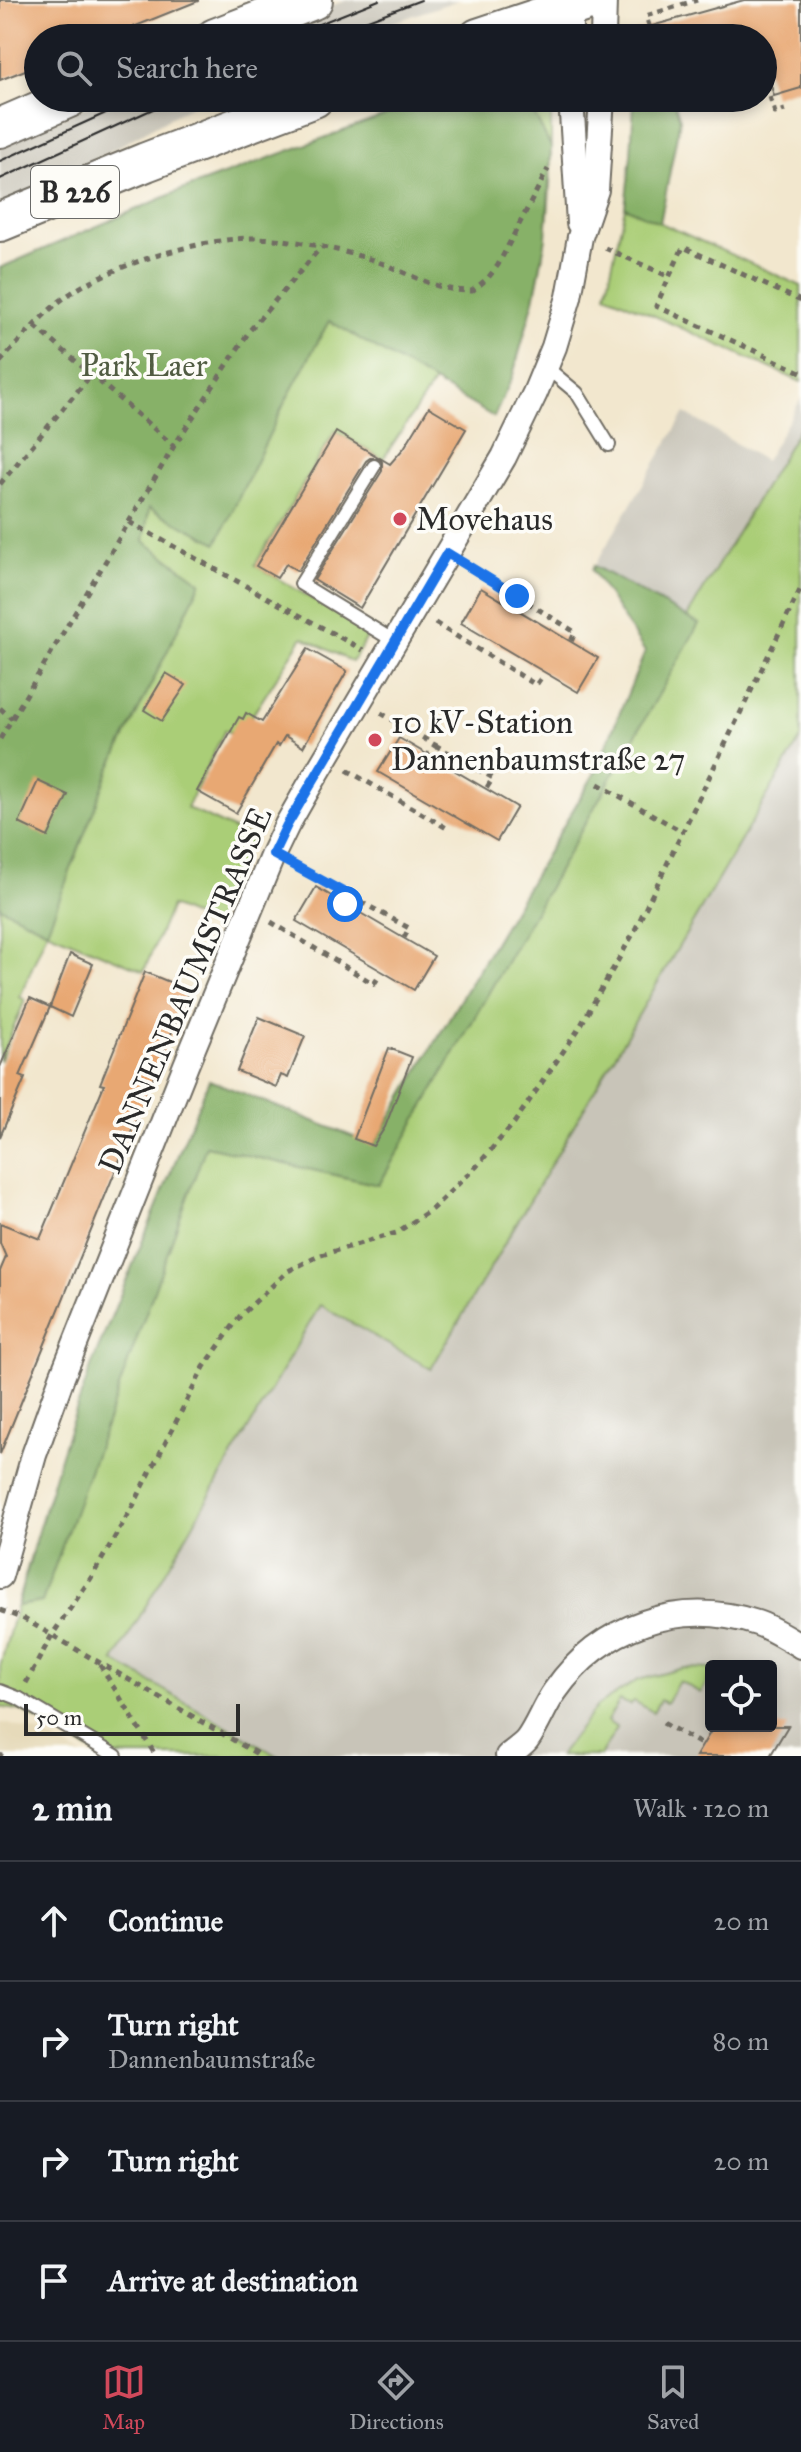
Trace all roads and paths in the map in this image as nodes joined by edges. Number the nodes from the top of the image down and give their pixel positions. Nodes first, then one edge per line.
1 (313, 0) edge
2 (697, 0) edge
3 (584, 11) edge
4 (251, 24) edge
5 (533, 24) edge
6 (649, 24) edge
7 (785, 110) dead end
8 (37, 112) edge
9 (277, 112) edge
10 (572, 112) edge
11 (601, 112) edge
12 (775, 112) edge
13 (0, 128) edge
14 (576, 150) junction
15 (0, 222) edge
16 (580, 237) junction
17 (321, 247) junction
18 (620, 254) dead end
19 (670, 277) junction
20 (801, 301) edge
21 (35, 326) junction
22 (0, 362) edge
23 (546, 367) junction
24 (801, 372) edge
25 (91, 375) junction
26 (609, 445) dead end
27 (174, 446) junction
28 (374, 466) dead end
29 (0, 484) edge
30 (129, 522) junction
31 (447, 553) junction
32 (801, 588) edge
33 (517, 596) junction
34 (512, 607) dead end
35 (413, 610) junction
36 (571, 642) dead end
37 (388, 651) junction
38 (541, 678) dead end
39 (359, 700) junction
40 (0, 708) edge
41 (12, 719) junction
42 (0, 739) edge
43 (435, 745) junction
44 (428, 755) dead end
45 (326, 757) junction
46 (598, 784) dead end
47 (486, 789) dead end
48 (450, 830) dead end
49 (683, 832) junction
50 (273, 854) junction
51 (350, 896) junction
52 (345, 904) dead end
53 (250, 910) junction
54 (404, 938) dead end
55 (380, 975) dead end
56 (0, 1576) edge
57 (0, 1610) edge
58 (52, 1635) junction
59 (801, 1646) edge
60 (98, 1662) junction
61 (0, 1691) edge
62 (18, 1698) junction
63 (663, 1723) dead end
64 (703, 1745) dead end
65 (520, 1751) edge
66 (116, 1756) edge
67 (156, 1756) edge
68 (261, 1756) edge

1 - 4 main road
2 - 6 path
3 - 5 main road
7 - 12 path
8 - 13 main road, B 226
9 - 15 main road, B 226
10 - 14 street, DANNENBAUMSTRASSE
11 - 16 street, DANNENBAUMSTRASSE
14 - 16 street, DANNENBAUMSTRASSE
14 - 17 path
16 - 23 street, DANNENBAUMSTRASSE
17 - 21 path
17 - 27 path
18 - 19 path
19 - 20 path
19 - 24 path
21 - 22 path
21 - 25 path
23 - 26 lane
23 - 31 street, DANNENBAUMSTRASSE
25 - 27 path
25 - 29 path
27 - 30 path
28 - 37 lane
30 - 37 path
30 - 41 path
31 - 33 path
31 - 35 street, DANNENBAUMSTRASSE
32 - 49 path
33 - 34 path
33 - 36 path
35 - 37 street, DANNENBAUMSTRASSE
35 - 38 path
37 - 39 street, DANNENBAUMSTRASSE
39 - 43 path
39 - 45 street, DANNENBAUMSTRASSE
40 - 41 path
41 - 42 path
43 - 44 path
43 - 47 path
45 - 48 path
45 - 50 street, DANNENBAUMSTRASSE
46 - 49 path
49 - 58 path
50 - 51 path
50 - 53 street, DANNENBAUMSTRASSE
51 - 52 path
51 - 54 path
53 - 55 path
53 - 56 street, DANNENBAUMSTRASSE
57 - 58 path
58 - 60 path
58 - 62 path
59 - 65 street
60 - 67 path
60 - 68 path
61 - 62 lane
62 - 66 lane
63 - 64 path

